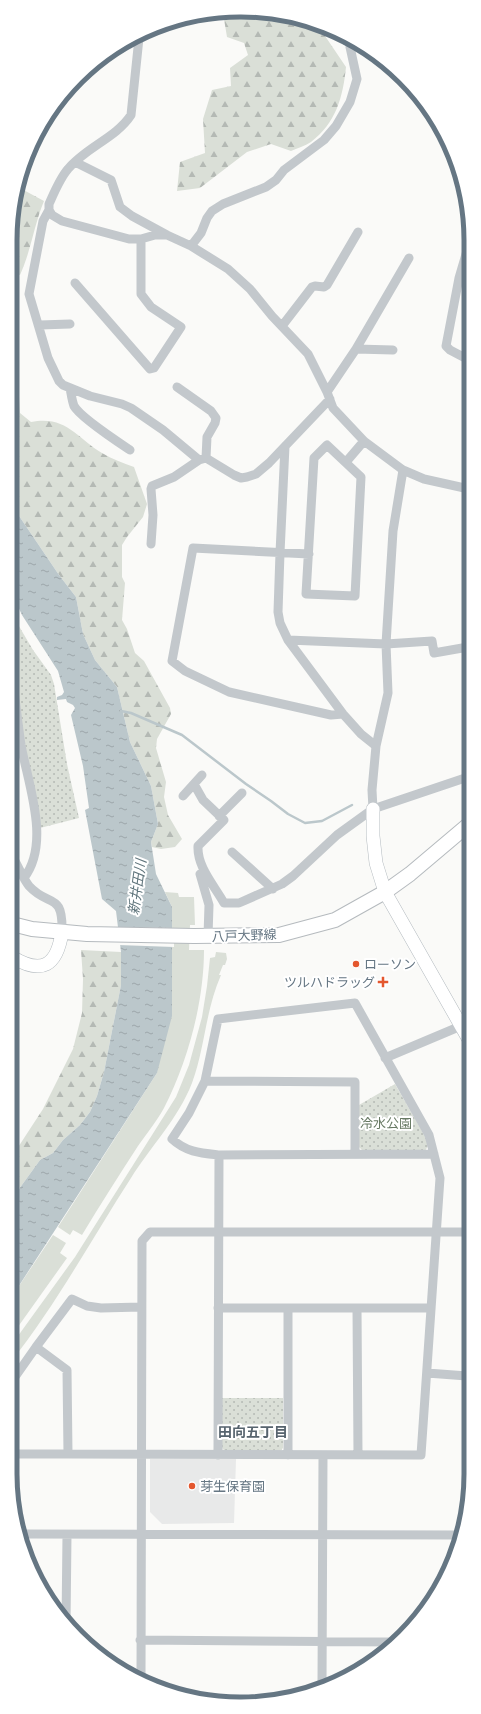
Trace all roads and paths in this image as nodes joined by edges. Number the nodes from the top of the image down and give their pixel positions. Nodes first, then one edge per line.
1 (139, 42) edge
2 (351, 46) edge
3 (75, 162) junction
4 (49, 210) junction
5 (358, 232) dead end
6 (167, 235) junction
7 (141, 239) junction
8 (191, 246) junction
9 (409, 258) dead end
10 (464, 261) edge
11 (75, 283) dead end
12 (70, 324) dead end
13 (40, 325) junction
14 (282, 326) junction
15 (356, 349) junction
16 (393, 350) dead end
17 (464, 357) edge
18 (70, 388) junction
19 (177, 388) dead end
20 (329, 395) junction
21 (364, 441) junction
22 (285, 446) junction
23 (130, 450) dead end
24 (202, 459) junction
25 (346, 462) junction
26 (403, 470) junction
27 (464, 485) edge
28 (151, 544) dead end
29 (280, 553) junction
30 (308, 554) junction
31 (288, 640) junction
32 (386, 644) junction
33 (464, 648) edge
34 (17, 711) edge
35 (342, 714) junction
36 (376, 746) junction
37 (202, 775) dead end
38 (464, 778) edge
39 (194, 784) junction
40 (242, 793) dead end
41 (183, 796) dead end
42 (372, 809) junction
43 (219, 816) junction
44 (464, 828) edge
45 (232, 852) dead end
46 (17, 865) edge
47 (204, 871) junction
48 (24, 878) junction
49 (273, 889) junction
50 (385, 892) junction
51 (17, 925) edge
52 (62, 932) junction
53 (200, 936) junction
54 (17, 960) edge
55 (464, 1024) edge
56 (386, 1058) junction
57 (206, 1081) junction
58 (355, 1154) junction
59 (434, 1154) junction
60 (219, 1155) junction
61 (218, 1231) junction
62 (437, 1232) junction
63 (464, 1232) edge
64 (141, 1307) junction
65 (218, 1308) junction
66 (288, 1308) junction
67 (357, 1308) junction
68 (431, 1308) junction
69 (36, 1347) junction
70 (427, 1373) junction
71 (17, 1374) edge
72 (464, 1376) edge
73 (17, 1454) edge
74 (68, 1454) junction
75 (141, 1455) junction
76 (218, 1455) junction
77 (288, 1455) junction
78 (323, 1455) junction
79 (358, 1455) junction
80 (26, 1534) edge
81 (67, 1534) junction
82 (142, 1535) junction
83 (322, 1535) junction
84 (455, 1535) edge
85 (62, 1609) edge
86 (140, 1640) junction
87 (322, 1642) junction
88 (388, 1642) edge
89 (141, 1673) edge
90 (322, 1681) edge

1 - 3 street
2 - 8 street
3 - 4 street
3 - 6 street
4 - 7 street
4 - 13 street
5 - 14 street
6 - 7 street
6 - 8 street
7 - 11 street
8 - 14 street
9 - 15 street
10 - 17 street
12 - 13 street
13 - 18 street
14 - 20 street
15 - 16 street
15 - 20 street
18 - 23 street
18 - 24 street
19 - 24 street
20 - 21 street
20 - 22 street
21 - 25 street
21 - 26 street
22 - 24 street
22 - 29 street
24 - 28 street
25 - 30 street
25 - 30 street
26 - 27 street
26 - 32 street
29 - 30 street
29 - 31 street
29 - 35 street
31 - 32 street
31 - 35 street
32 - 33 street
32 - 36 street
34 - 48 street
35 - 36 street
36 - 42 street
37 - 39 street
38 - 42 street
39 - 41 street
39 - 43 street
40 - 43 street
42 - 49 street
42 - 50 street
43 - 47 street
44 - 50 main road, 八戸大野線
45 - 49 street
46 - 48 street
47 - 49 street
47 - 53 street
48 - 52 street
50 - 53 main road, 八戸大野線
50 - 55 street
51 - 52 main road, 八戸大野線
52 - 53 main road, 八戸大野線
52 - 54 street
55 - 56 street
56 - 57 street
56 - 59 street
57 - 58 street
57 - 60 street
58 - 59 street
58 - 60 street
59 - 62 street
60 - 61 street
61 - 62 street
61 - 64 street
61 - 65 street
62 - 63 street
62 - 68 street
64 - 69 street
64 - 75 street
65 - 66 street
65 - 76 street
66 - 67 street
66 - 77 street
67 - 68 street
67 - 79 street
68 - 70 street
69 - 71 street
69 - 74 street
70 - 72 street
70 - 79 street
73 - 74 street
74 - 75 street
75 - 76 street
75 - 82 street
76 - 77 street
77 - 78 street
78 - 79 street
78 - 83 street
80 - 81 street
81 - 82 street
81 - 85 street
82 - 83 street
82 - 86 street
83 - 84 street
83 - 87 street
86 - 87 street
86 - 89 street
87 - 88 street
87 - 90 street

